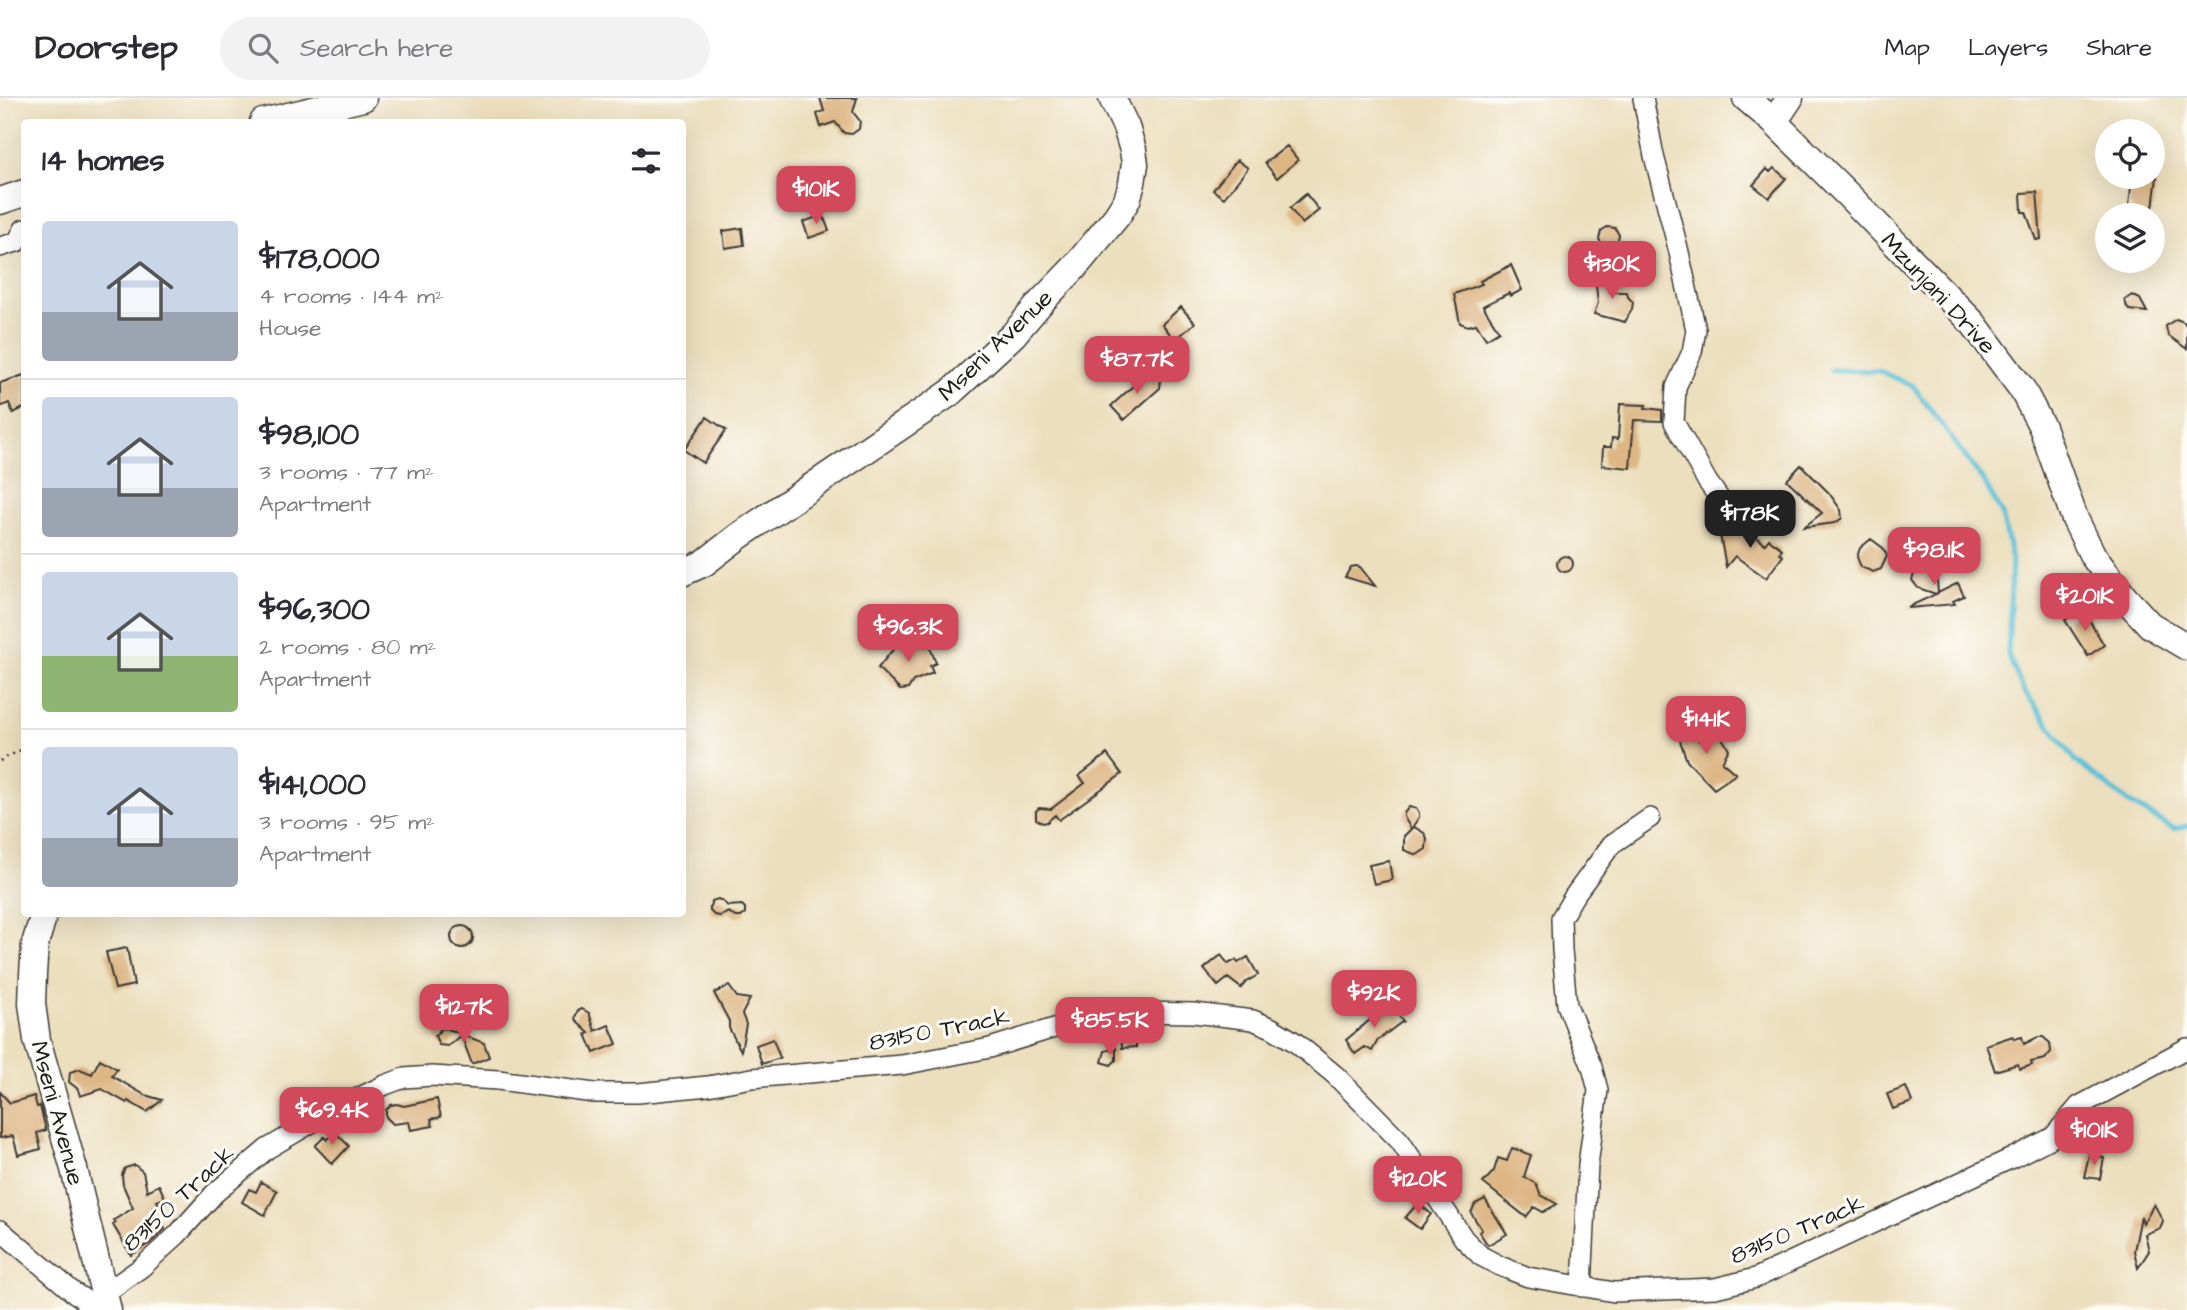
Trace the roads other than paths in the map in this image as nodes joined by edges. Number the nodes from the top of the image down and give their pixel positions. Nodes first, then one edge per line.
1 (363, 98) edge
2 (1112, 98) edge
3 (1643, 98) edge
4 (1746, 98) edge
5 (1790, 98) edge
6 (276, 119) edge
7 (1774, 122) junction
8 (21, 194) edge
9 (0, 201) edge
10 (21, 235) edge
11 (0, 247) edge
12 (1719, 498) dead end
13 (686, 571) edge
14 (2187, 648) edge
15 (1650, 818) dead end
16 (43, 917) edge
17 (2187, 1048) edge
18 (0, 1230) edge
19 (1583, 1287) junction
20 (97, 1305) edge

1 - 6 street
2 - 13 street, Mseni Avenue
3 - 12 street
4 - 7 street, Mzunjani Drive
5 - 7 street
7 - 14 street, Mzunjani Drive
8 - 9 street
10 - 11 street
15 - 19 street
16 - 20 street, Mseni Avenue
17 - 19 street, 83150 Track
18 - 20 street
19 - 20 street, 83150 Track

